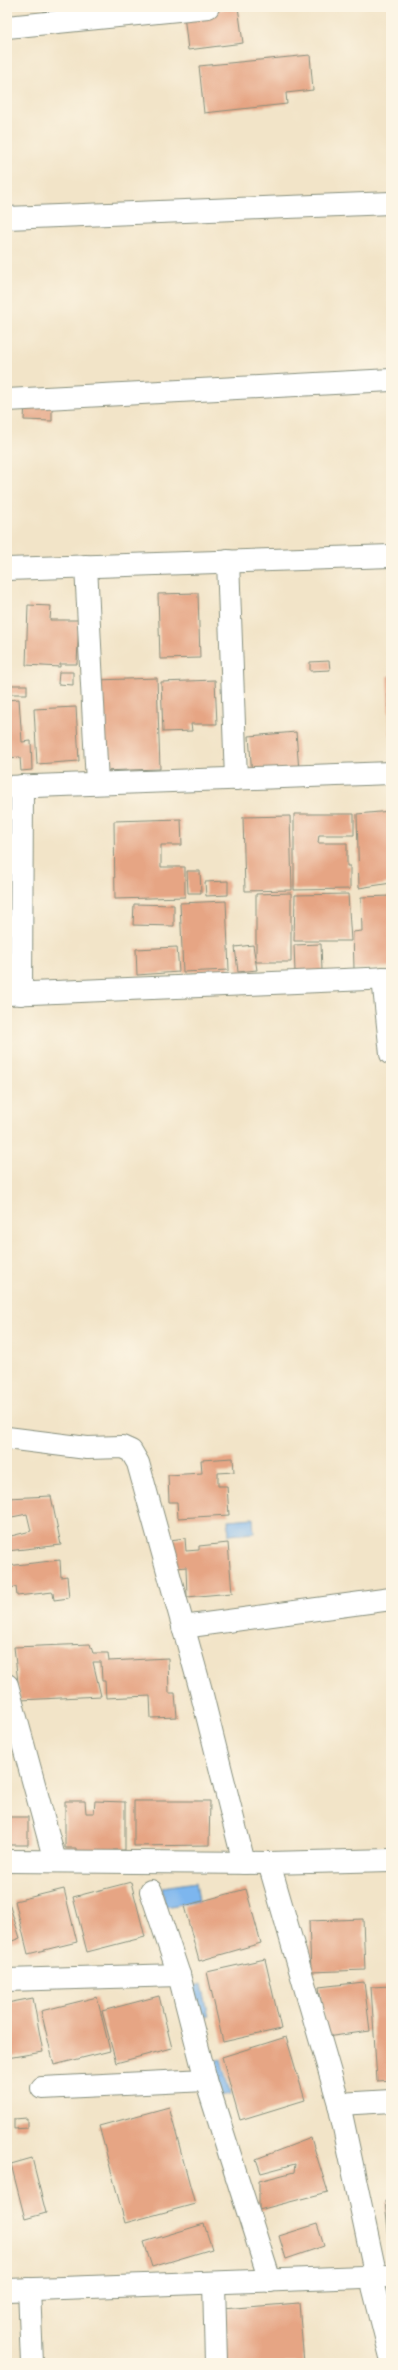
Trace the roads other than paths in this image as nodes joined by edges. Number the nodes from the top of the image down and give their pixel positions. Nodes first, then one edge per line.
1 (208, 7) edge
2 (7, 27) edge
3 (391, 203) edge
4 (7, 218) edge
5 (391, 380) edge
6 (7, 400) edge
7 (391, 556) edge
8 (228, 561) junction
9 (86, 566) junction
10 (7, 569) edge
11 (391, 773) edge
12 (236, 779) junction
13 (97, 783) junction
14 (15, 786) edge
15 (387, 978) edge
16 (14, 994) edge
17 (391, 1054) edge
18 (7, 1438) edge
19 (391, 1599) edge
20 (183, 1627) junction
21 (7, 1685) edge
22 (12, 1724) edge
23 (391, 1860) edge
24 (7, 1861) edge
25 (55, 1861) junction
26 (244, 1863) junction
27 (269, 1863) junction
28 (151, 1892) dead end
29 (179, 1975) junction
30 (7, 1980) edge
31 (206, 2080) junction
32 (42, 2088) dead end
33 (391, 2101) edge
34 (338, 2104) junction
35 (380, 2277) edge
36 (270, 2281) junction
37 (214, 2283) junction
38 (29, 2289) junction
39 (7, 2290) edge
40 (391, 2357) edge
41 (32, 2363) edge
42 (216, 2363) edge

1 - 2 street
3 - 4 street
5 - 6 street
7 - 8 street
8 - 9 street
8 - 12 street
9 - 10 street
9 - 13 street
11 - 12 street
12 - 13 street
13 - 14 street
14 - 16 street
15 - 16 street
15 - 17 street
18 - 20 street
19 - 20 street
20 - 26 street
21 - 22 street
22 - 25 street
23 - 27 street
24 - 25 street
25 - 26 street
26 - 27 street
27 - 34 street
28 - 29 street
29 - 30 street
29 - 31 street
31 - 32 street
31 - 36 street
33 - 34 street
34 - 35 street
35 - 36 street
35 - 40 street
36 - 37 street
37 - 38 street
37 - 42 street
38 - 39 street
38 - 41 street

